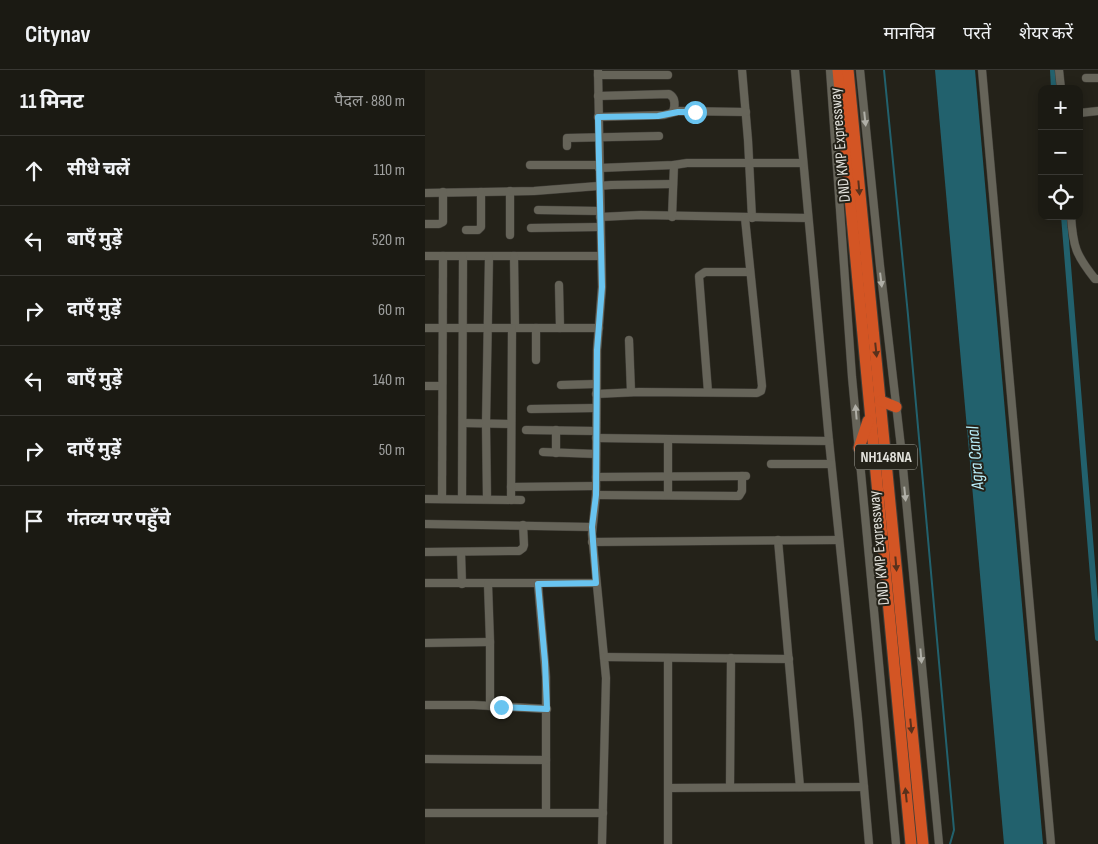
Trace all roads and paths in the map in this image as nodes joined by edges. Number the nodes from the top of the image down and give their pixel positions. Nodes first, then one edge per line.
1 (742, 70) edge
2 (795, 70) edge
3 (831, 70) edge
4 (838, 70) edge
5 (848, 70) edge
6 (861, 70) edge
7 (982, 70) edge
8 (1059, 70) edge
9 (598, 73) edge
10 (668, 75) dead end
11 (1086, 78) dead end
12 (1098, 78) edge
13 (1061, 85) edge
14 (598, 96) junction
15 (1098, 111) edge
16 (673, 112) junction
17 (746, 112) junction
18 (1083, 113) edge
19 (598, 117) junction
20 (659, 136) dead end
21 (599, 138) junction
22 (567, 146) dead end
23 (750, 163) junction
24 (803, 163) junction
25 (530, 165) dead end
26 (674, 166) junction
27 (599, 167) junction
28 (673, 184) junction
29 (599, 186) junction
30 (510, 191) junction
31 (443, 192) junction
32 (481, 192) junction
33 (425, 193) edge
34 (538, 210) dead end
35 (600, 214) junction
36 (672, 216) junction
37 (748, 218) junction
38 (808, 218) junction
39 (1071, 220) edge
40 (425, 224) edge
41 (600, 227) junction
42 (531, 228) dead end
43 (467, 230) dead end
44 (510, 234) dead end
45 (425, 256) edge
46 (443, 256) junction
47 (463, 256) junction
48 (489, 256) junction
49 (514, 256) junction
50 (601, 256) junction
51 (750, 272) junction
52 (1098, 279) edge
53 (559, 284) dead end
54 (425, 328) edge
55 (442, 328) junction
56 (464, 328) junction
57 (488, 328) junction
58 (513, 328) junction
59 (536, 328) junction
60 (560, 328) junction
61 (599, 328) junction
62 (629, 340) dead end
63 (536, 360) dead end
64 (596, 384) junction
65 (561, 385) dead end
66 (425, 386) edge
67 (442, 386) junction
68 (631, 392) junction
69 (708, 392) junction
70 (596, 394) junction
71 (881, 401) junction
72 (896, 407) junction
73 (597, 408) junction
74 (531, 409) dead end
75 (870, 416) junction
76 (463, 423) junction
77 (487, 424) junction
78 (511, 424) junction
79 (526, 430) dead end
80 (556, 430) junction
81 (596, 434) junction
82 (668, 440) junction
83 (829, 441) junction
84 (859, 448) junction
85 (543, 452) dead end
86 (556, 453) junction
87 (596, 454) junction
88 (771, 464) dead end
89 (831, 464) junction
90 (668, 476) junction
91 (596, 477) junction
92 (596, 486) junction
93 (511, 487) junction
94 (596, 495) junction
95 (668, 495) junction
96 (425, 499) edge
97 (441, 499) junction
98 (462, 499) junction
99 (487, 499) junction
100 (511, 500) junction
101 (521, 500) dead end
102 (425, 524) edge
103 (523, 525) junction
104 (592, 527) junction
105 (778, 540) junction
106 (839, 540) junction
107 (592, 542) junction
108 (425, 552) edge
109 (461, 552) junction
110 (425, 583) edge
111 (596, 583) junction
112 (461, 584) junction
113 (488, 584) junction
114 (538, 584) junction
115 (490, 642) junction
116 (425, 643) edge
117 (604, 657) junction
118 (668, 658) junction
119 (731, 658) junction
120 (789, 659) junction
121 (425, 705) edge
122 (490, 706) junction
123 (547, 709) junction
124 (425, 759) edge
125 (546, 760) junction
126 (730, 787) junction
127 (800, 787) junction
128 (864, 787) junction
129 (669, 788) junction
130 (546, 812) junction
131 (425, 813) edge
132 (603, 813) junction
133 (602, 844) edge
134 (668, 844) edge
135 (869, 844) edge
136 (896, 844) edge
137 (911, 844) edge
138 (923, 844) edge
139 (939, 844) edge
140 (1051, 844) edge

1 - 17 street
2 - 24 street
84 -> 3 street
4 - 75 highway, DND KMP Expressway / NH148NA
5 -> 71 highway, DND KMP Expressway / NH148NA
6 -> 72 street
7 - 140 street
8 - 13 street
9 - 10 street
9 - 14 street
11 - 12 street
14 - 16 street
14 - 19 street
15 - 18 street
16 - 17 street
16 - 19 street
17 - 23 street
19 - 21 street
20 - 21 street
21 - 22 street
21 - 27 street
23 - 24 street
23 - 26 street
23 - 37 street
24 - 38 street
25 - 27 street
26 - 27 street
26 - 28 street
27 - 29 street
28 - 29 street
28 - 36 street
29 - 30 street
29 - 35 street
30 - 32 street
30 - 44 street
31 - 32 street
31 - 33 street
31 - 40 street
32 - 43 street
34 - 35 street
35 - 36 street
35 - 41 street
36 - 37 street
37 - 38 street
37 - 51 street
38 - 83 street
39 - 52 street
41 - 42 street
41 - 50 street
45 - 46 street
46 - 47 street
46 - 55 street
47 - 48 street
47 - 56 street
48 - 49 street
48 - 57 street
49 - 50 street
49 - 58 street
50 - 61 street
51 - 69 street
51 - 69 street
53 - 60 street
54 - 55 street
55 - 56 street
55 - 67 street
56 - 57 street
56 - 76 street
57 - 58 street
57 - 77 street
58 - 59 street
58 - 78 street
59 - 60 street
59 - 63 street
60 - 61 street
61 - 64 street
62 - 68 street
64 - 65 street
64 - 70 street
66 - 67 street
67 - 97 street
68 - 69 street
68 - 70 street
70 - 73 street
71 - 72 highway
71 -> 138 highway, DND KMP Expressway / NH148NA
72 -> 139 street
73 - 74 street
73 - 81 street
75 - 84 highway
137 -> 75 highway, DND KMP Expressway / NH148NA
76 - 77 street
76 - 98 street
77 - 78 street
77 - 99 street
78 - 93 street
79 - 80 street
80 - 81 street
80 - 86 street
81 - 82 street
81 - 87 street
82 - 83 street
82 - 90 street
83 - 89 street
84 - 136 street
85 - 86 street
86 - 87 street
87 - 91 street
88 - 89 street
89 - 106 street
90 - 91 street
90 - 95 street
90 - 95 street
91 - 92 street
92 - 93 street
92 - 94 street
93 - 100 street
94 - 95 street
94 - 104 street
96 - 97 street
97 - 98 street
98 - 99 street
99 - 100 street
100 - 101 street
102 - 103 street
103 - 104 street
103 - 109 street
104 - 107 street
105 - 106 street
105 - 107 street
105 - 120 street
106 - 128 street
107 - 111 street
108 - 109 street
109 - 112 street
110 - 112 street
111 - 114 street
111 - 117 street
112 - 113 street
113 - 114 street
113 - 115 street
114 - 123 street
115 - 116 street
115 - 122 street
117 - 118 street
117 - 132 street
118 - 119 street
118 - 129 street
119 - 120 street
119 - 126 street
120 - 127 street
121 - 122 street
122 - 123 street
123 - 125 street
124 - 125 street
125 - 130 street
126 - 127 street
126 - 129 street
127 - 128 street
128 - 135 street
129 - 134 street
130 - 131 street
130 - 132 street
132 - 133 street

